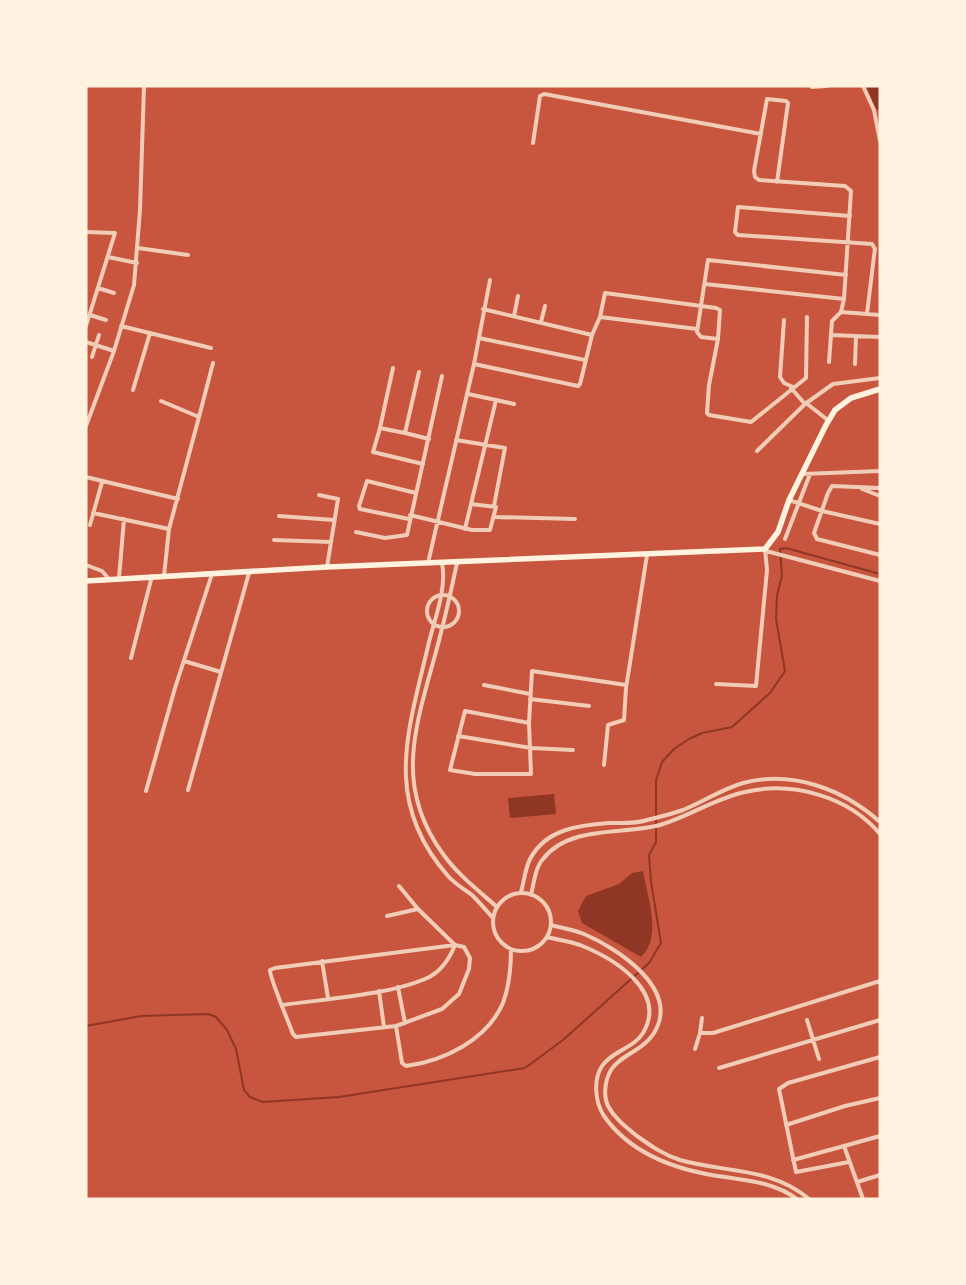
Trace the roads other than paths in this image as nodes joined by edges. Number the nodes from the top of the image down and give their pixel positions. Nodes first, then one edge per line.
1 (144, 86) edge
2 (827, 86) edge
3 (863, 86) edge
4 (812, 87) edge
5 (761, 134) junction
6 (880, 141) edge
7 (533, 143) dead end
8 (777, 182) junction
9 (850, 216) junction
10 (86, 232) edge
11 (849, 242) junction
12 (138, 248) junction
13 (188, 255) dead end
14 (108, 257) junction
15 (137, 264) junction
16 (846, 275) junction
17 (490, 280) dead end
18 (705, 284) junction
19 (98, 288) junction
20 (114, 293) dead end
21 (518, 296) dead end
22 (844, 299) junction
23 (545, 306) dead end
24 (702, 306) junction
25 (483, 309) junction
26 (841, 312) junction
27 (867, 314) junction
28 (90, 315) junction
29 (880, 315) edge
30 (514, 316) junction
31 (600, 317) junction
32 (807, 317) dead end
33 (106, 320) dead end
34 (784, 320) dead end
35 (541, 322) junction
36 (86, 326) edge
37 (121, 326) junction
38 (697, 329) junction
39 (150, 333) junction
40 (99, 335) dead end
41 (592, 335) junction
42 (831, 335) junction
43 (856, 336) junction
44 (880, 337) edge
45 (478, 338) junction
46 (718, 339) junction
47 (86, 342) edge
48 (96, 345) junction
49 (211, 348) dead end
50 (114, 351) junction
51 (92, 357) dead end
52 (585, 360) junction
53 (829, 362) dead end
54 (213, 363) dead end
55 (474, 364) junction
56 (855, 364) dead end
57 (393, 368) dead end
58 (419, 372) dead end
59 (442, 376) dead end
60 (880, 378) edge
61 (792, 387) junction
62 (880, 389) edge
63 (133, 390) dead end
64 (468, 394) junction
65 (496, 400) junction
66 (161, 401) dead end
67 (806, 403) junction
68 (514, 404) dead end
69 (199, 418) junction
70 (829, 420) junction
71 (86, 426) edge
72 (380, 428) junction
73 (405, 433) junction
74 (429, 439) junction
75 (456, 440) junction
76 (484, 445) junction
77 (757, 451) dead end
78 (423, 464) junction
79 (880, 471) edge
80 (802, 474) junction
81 (810, 474) junction
82 (86, 477) edge
83 (102, 482) junction
84 (880, 488) edge
85 (860, 489) junction
86 (416, 494) junction
87 (319, 495) dead end
88 (880, 496) edge
89 (178, 499) junction
90 (789, 500) junction
91 (798, 503) junction
92 (471, 504) junction
93 (494, 506) junction
94 (822, 511) junction
95 (93, 513) junction
96 (279, 516) dead end
97 (410, 517) junction
98 (495, 517) junction
99 (124, 519) junction
100 (575, 519) dead end
101 (334, 520) junction
102 (438, 521) junction
103 (880, 524) edge
104 (90, 525) dead end
105 (465, 529) junction
106 (169, 530) junction
107 (356, 532) dead end
108 (785, 539) dead end
109 (274, 540) dead end
110 (330, 542) junction
111 (766, 550) junction
112 (647, 555) junction
113 (880, 555) edge
114 (442, 563) junction
115 (428, 564) junction
116 (457, 564) junction
117 (86, 565) edge
118 (327, 567) junction
119 (249, 573) junction
120 (212, 574) junction
121 (152, 576) junction
122 (164, 576) junction
123 (119, 578) junction
124 (109, 579) junction
125 (86, 581) edge
126 (880, 581) edge
127 (440, 596) junction
128 (450, 597) junction
129 (434, 624) junction
130 (443, 627) junction
131 (131, 658) dead end
132 (184, 661) junction
133 (221, 672) junction
134 (716, 684) dead end
135 (626, 685) junction
136 (484, 686) dead end
137 (530, 697) junction
138 (589, 706) dead end
139 (529, 722) junction
140 (458, 736) junction
141 (531, 748) junction
142 (573, 750) dead end
143 (604, 765) dead end
144 (188, 790) dead end
145 (146, 792) dead end
146 (880, 822) edge
147 (880, 834) edge
148 (399, 886) dead end
149 (521, 892) junction
150 (531, 895) junction
151 (497, 906) junction
152 (418, 910) junction
153 (387, 916) dead end
154 (493, 918) junction
155 (551, 925) junction
156 (547, 937) junction
157 (455, 945) junction
158 (511, 949) junction
159 (322, 961) junction
160 (880, 981) edge
161 (398, 988) junction
162 (379, 990) junction
163 (328, 998) junction
164 (283, 1005) junction
165 (702, 1018) dead end
166 (807, 1020) dead end
167 (880, 1020) edge
168 (405, 1023) junction
169 (396, 1026) junction
170 (384, 1027) junction
171 (700, 1034) junction
172 (813, 1040) junction
173 (695, 1049) dead end
174 (880, 1057) edge
175 (819, 1059) dead end
176 (719, 1068) dead end
177 (880, 1098) edge
178 (786, 1125) junction
179 (880, 1136) edge
180 (844, 1146) junction
181 (793, 1160) junction
182 (849, 1162) junction
183 (880, 1175) edge
184 (857, 1182) junction
185 (797, 1199) edge
186 (809, 1199) edge
187 (863, 1199) edge

1 - 12 street
2 - 4 street
3 - 6 street
5 - 7 street
5 - 8 street
5 - 8 street
8 - 9 street
9 - 11 street
9 - 11 street
10 - 14 street
11 - 16 street
11 - 27 street
12 - 13 street
12 - 15 street
14 - 15 street
14 - 19 street
15 - 37 street
16 - 18 street
16 - 22 street
17 - 25 street
18 - 22 street
18 - 24 street
19 - 20 street
19 - 28 street
21 - 30 street
22 - 26 street
23 - 35 street
24 - 31 street
24 - 38 street
24 - 46 street
25 - 30 street
25 - 45 street
26 - 27 street
26 - 42 street
27 - 29 street
28 - 33 street
28 - 36 street
30 - 35 street
31 - 38 street
31 - 41 street
32 - 61 street
34 - 61 street
35 - 41 street
37 - 39 street
37 - 50 street
38 - 46 street
39 - 49 street
39 - 63 street
40 - 48 street
41 - 52 street
42 - 43 street
42 - 53 street
43 - 44 street
43 - 56 street
45 - 52 street
45 - 55 street
46 - 61 street
47 - 48 street
48 - 50 street
48 - 51 street
50 - 71 street
52 - 55 street
54 - 69 street
55 - 64 street
57 - 72 street
58 - 73 street
59 - 74 street
60 - 67 street
61 - 67 street
62 - 70 main road
64 - 65 street
64 - 75 street
65 - 68 street
65 - 76 street
66 - 69 street
67 - 70 street
67 - 77 street
69 - 89 street
70 - 80 main road
72 - 73 street
72 - 78 street
73 - 74 street
74 - 78 street
75 - 76 street
75 - 102 street
76 - 92 street
76 - 93 street
78 - 86 street
79 - 81 street
80 - 81 street
80 - 90 main road
81 - 91 street
82 - 83 street
83 - 89 street
83 - 95 street
84 - 85 street
85 - 88 street
85 - 94 street
86 - 97 street
86 - 97 street
87 - 101 street
89 - 106 street
90 - 91 street
90 - 111 main road
91 - 94 street
91 - 108 street
92 - 93 street
92 - 105 street
93 - 98 street
94 - 103 street
94 - 113 street
95 - 99 street
95 - 104 street
96 - 101 street
97 - 102 street
97 - 107 street
98 - 100 street
98 - 105 street
99 - 106 street
99 - 123 street
101 - 110 street
102 - 105 street
102 - 115 street
106 - 122 street
109 - 110 street
110 - 118 street
111 - 112 main road
111 - 126 street
111 - 134 street
112 - 116 main road
112 - 135 street
114 - 115 main road
114 - 116 main road
114 - 127 street
115 - 118 main road
116 - 128 street
117 - 124 street
118 - 119 main road
119 - 120 main road
119 - 133 street
120 - 122 main road
120 - 132 street
121 - 122 main road
121 - 123 main road
121 - 131 street
123 - 124 main road
124 - 125 main road
127 - 128 street
127 - 129 street
127 - 129 street
128 - 130 street
128 - 130 street
129 - 130 street
129 - 154 street
130 - 151 street
132 - 133 street
132 - 145 street
133 - 144 street
135 - 137 street
135 - 143 street
136 - 137 street
137 - 138 street
137 - 139 street
139 - 140 street
139 - 141 street
140 - 141 street
140 - 141 street
141 - 142 street
146 - 149 street
147 - 150 street
148 - 152 street
149 - 150 street
149 - 151 street
150 - 155 street
151 - 154 street
152 - 153 street
152 - 157 street
154 - 158 street
155 - 156 street
155 - 186 street
156 - 158 street
156 - 185 street
157 - 159 street
157 - 161 street
157 - 168 street
158 - 169 street
159 - 163 street
159 - 164 street
160 - 171 street
161 - 162 street
161 - 168 street
162 - 163 street
162 - 170 street
163 - 164 street
164 - 170 street
165 - 171 street
166 - 172 street
167 - 172 street
168 - 169 street
169 - 170 street
171 - 173 street
172 - 175 street
172 - 176 street
174 - 178 street
177 - 178 street
178 - 181 street
179 - 180 street
180 - 181 street
180 - 182 street
181 - 182 street
182 - 184 street
183 - 184 street
184 - 187 street

